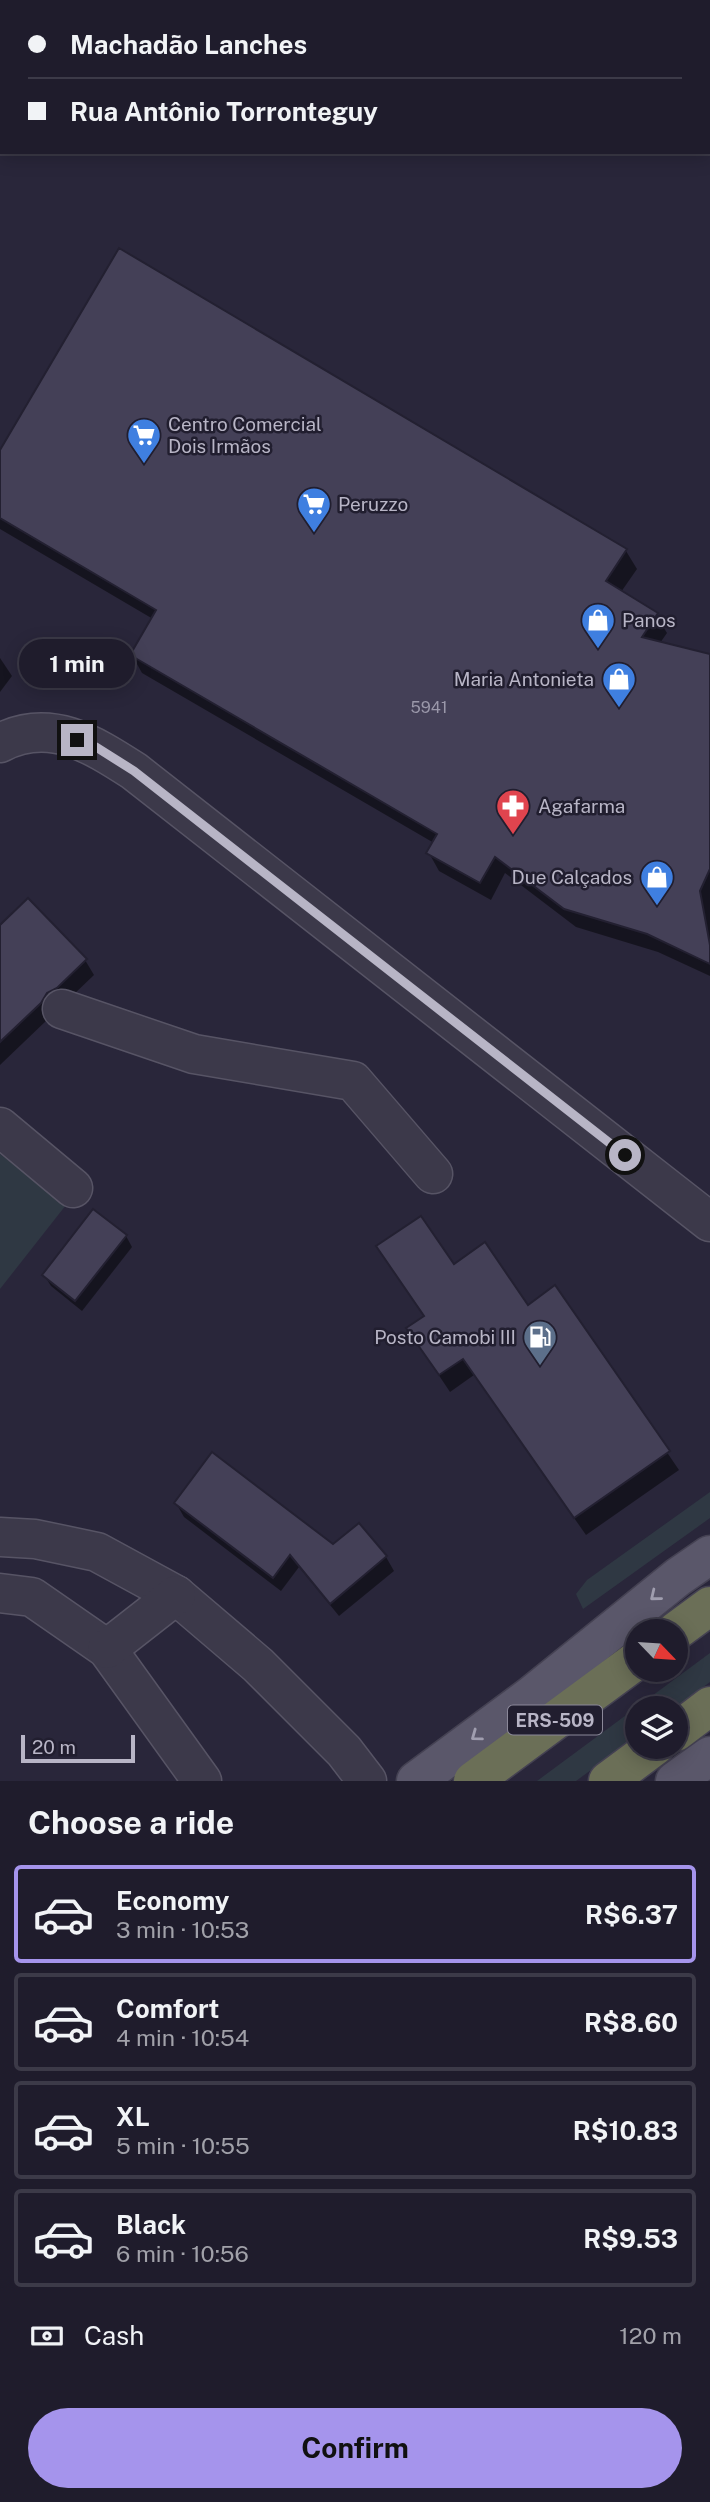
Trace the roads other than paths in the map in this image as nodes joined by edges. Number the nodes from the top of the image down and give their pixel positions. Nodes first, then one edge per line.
1 (0, 743) edge
2 (62, 1009) dead end
3 (0, 1127) edge
4 (433, 1174) dead end
5 (73, 1188) dead end
6 (710, 1222) edge
7 (0, 1537) edge
8 (710, 1555) edge
9 (0, 1593) edge
10 (176, 1595) junction
11 (710, 1606) edge
12 (688, 1623) edge
13 (107, 1649) junction
14 (625, 1669) edge
15 (710, 1706) edge
16 (688, 1722) edge
17 (710, 1756) edge
18 (638, 1759) edge
19 (202, 1781) edge
20 (367, 1781) edge
21 (416, 1781) edge
22 (473, 1781) edge
23 (608, 1781) edge
24 (675, 1781) edge

1 - 6 street
2 - 4 street
3 - 5 street
7 - 10 street
8 -> 21 main road, ERS-509
9 - 13 street
10 - 13 street
10 - 20 street
11 - 12 highway
13 - 19 street
14 - 22 highway, ERS-509
15 - 16 highway
17 - 24 main road
18 - 23 highway

